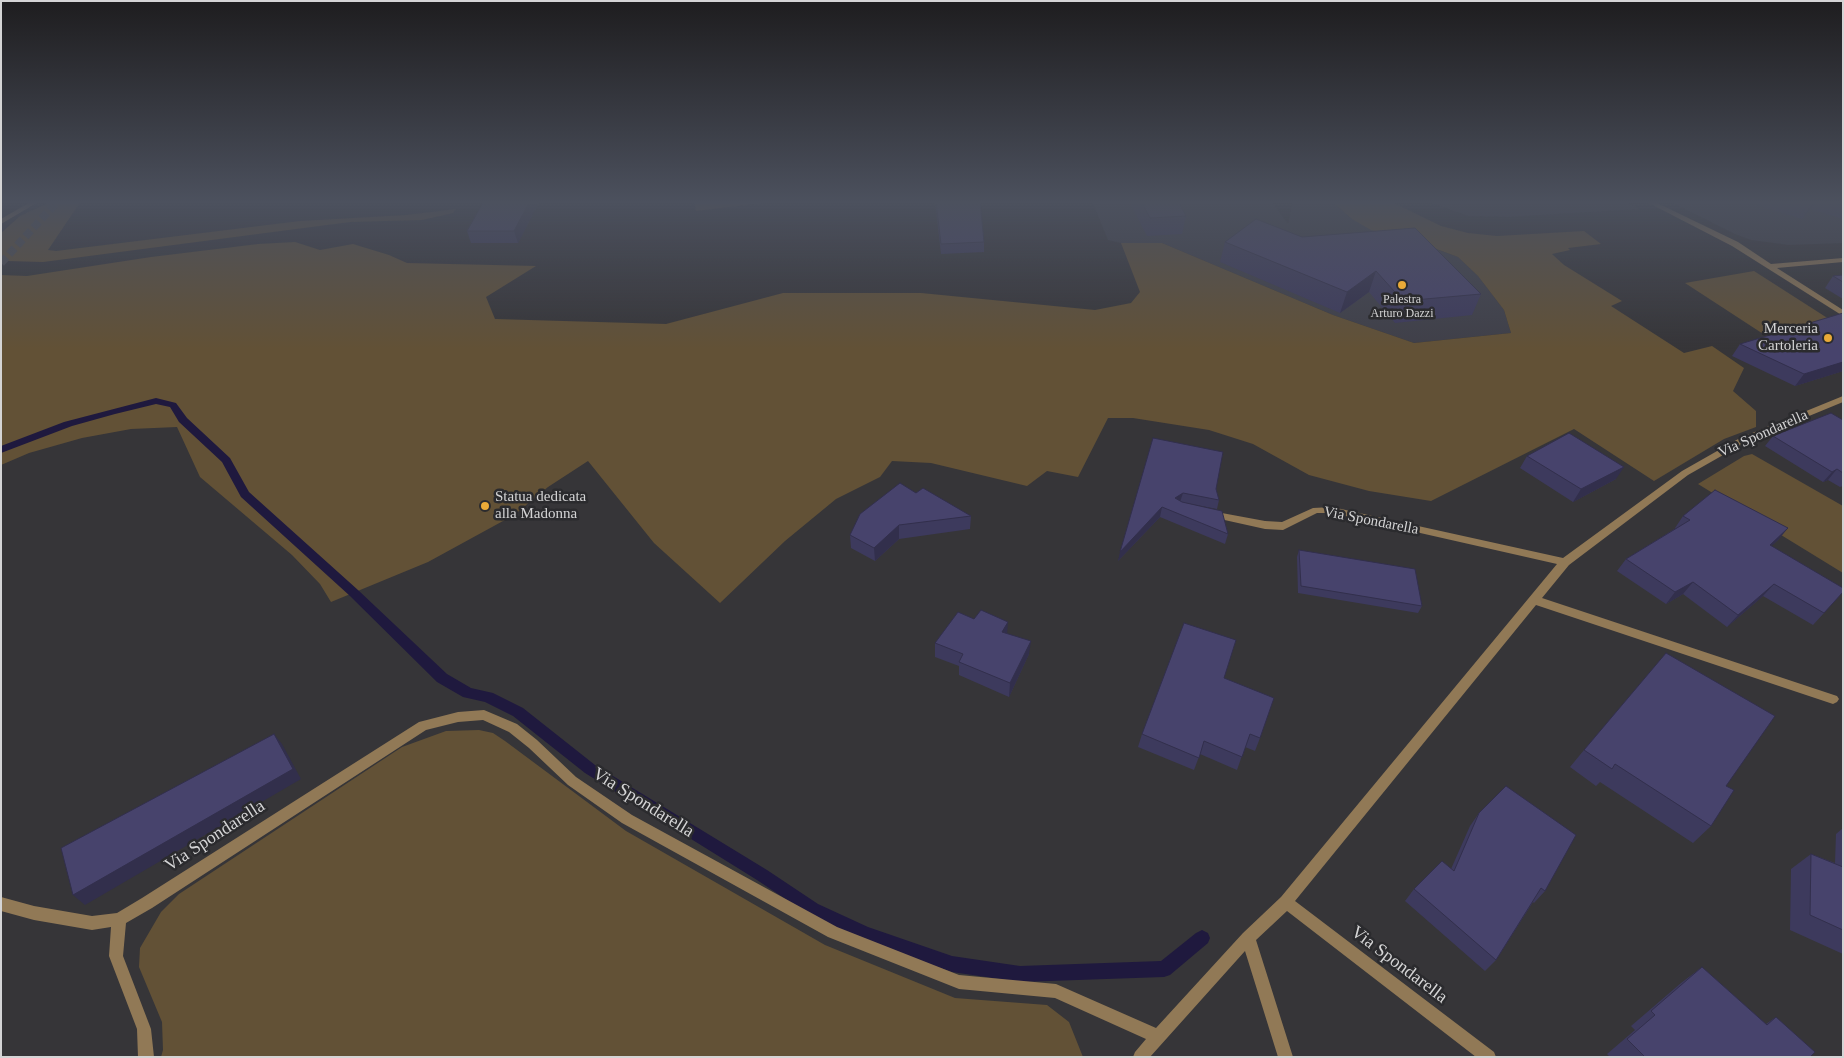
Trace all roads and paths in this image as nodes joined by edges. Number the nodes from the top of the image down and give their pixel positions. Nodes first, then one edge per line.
1 (1746, 250) edge
2 (1843, 260) edge
3 (1772, 266) junction
4 (1843, 314) edge
5 (1843, 400) edge
6 (1199, 511) edge
7 (1565, 562) junction
8 (1536, 600) junction
9 (1833, 699) dead end
10 (1286, 902) junction
11 (1, 904) edge
12 (119, 919) junction
13 (1248, 938) junction
14 (1158, 1037) junction
15 (146, 1057) edge
16 (1140, 1057) edge
17 (1286, 1057) edge
18 (1489, 1057) edge

1 - 3 street
2 - 3 street
3 - 4 street
5 - 7 street, Via Spondarella
6 - 7 street, Via Spondarella
7 - 8 street, Via Spondarella
8 - 9 street
8 - 10 street, Via Spondarella
10 - 13 street, Via Spondarella
10 - 18 street, Via Spondarella
11 - 12 street, Via Spondarella
12 - 14 street, Via Spondarella
12 - 15 street
13 - 14 street, Via Spondarella
13 - 17 street
14 - 16 street, Via Spondarella

